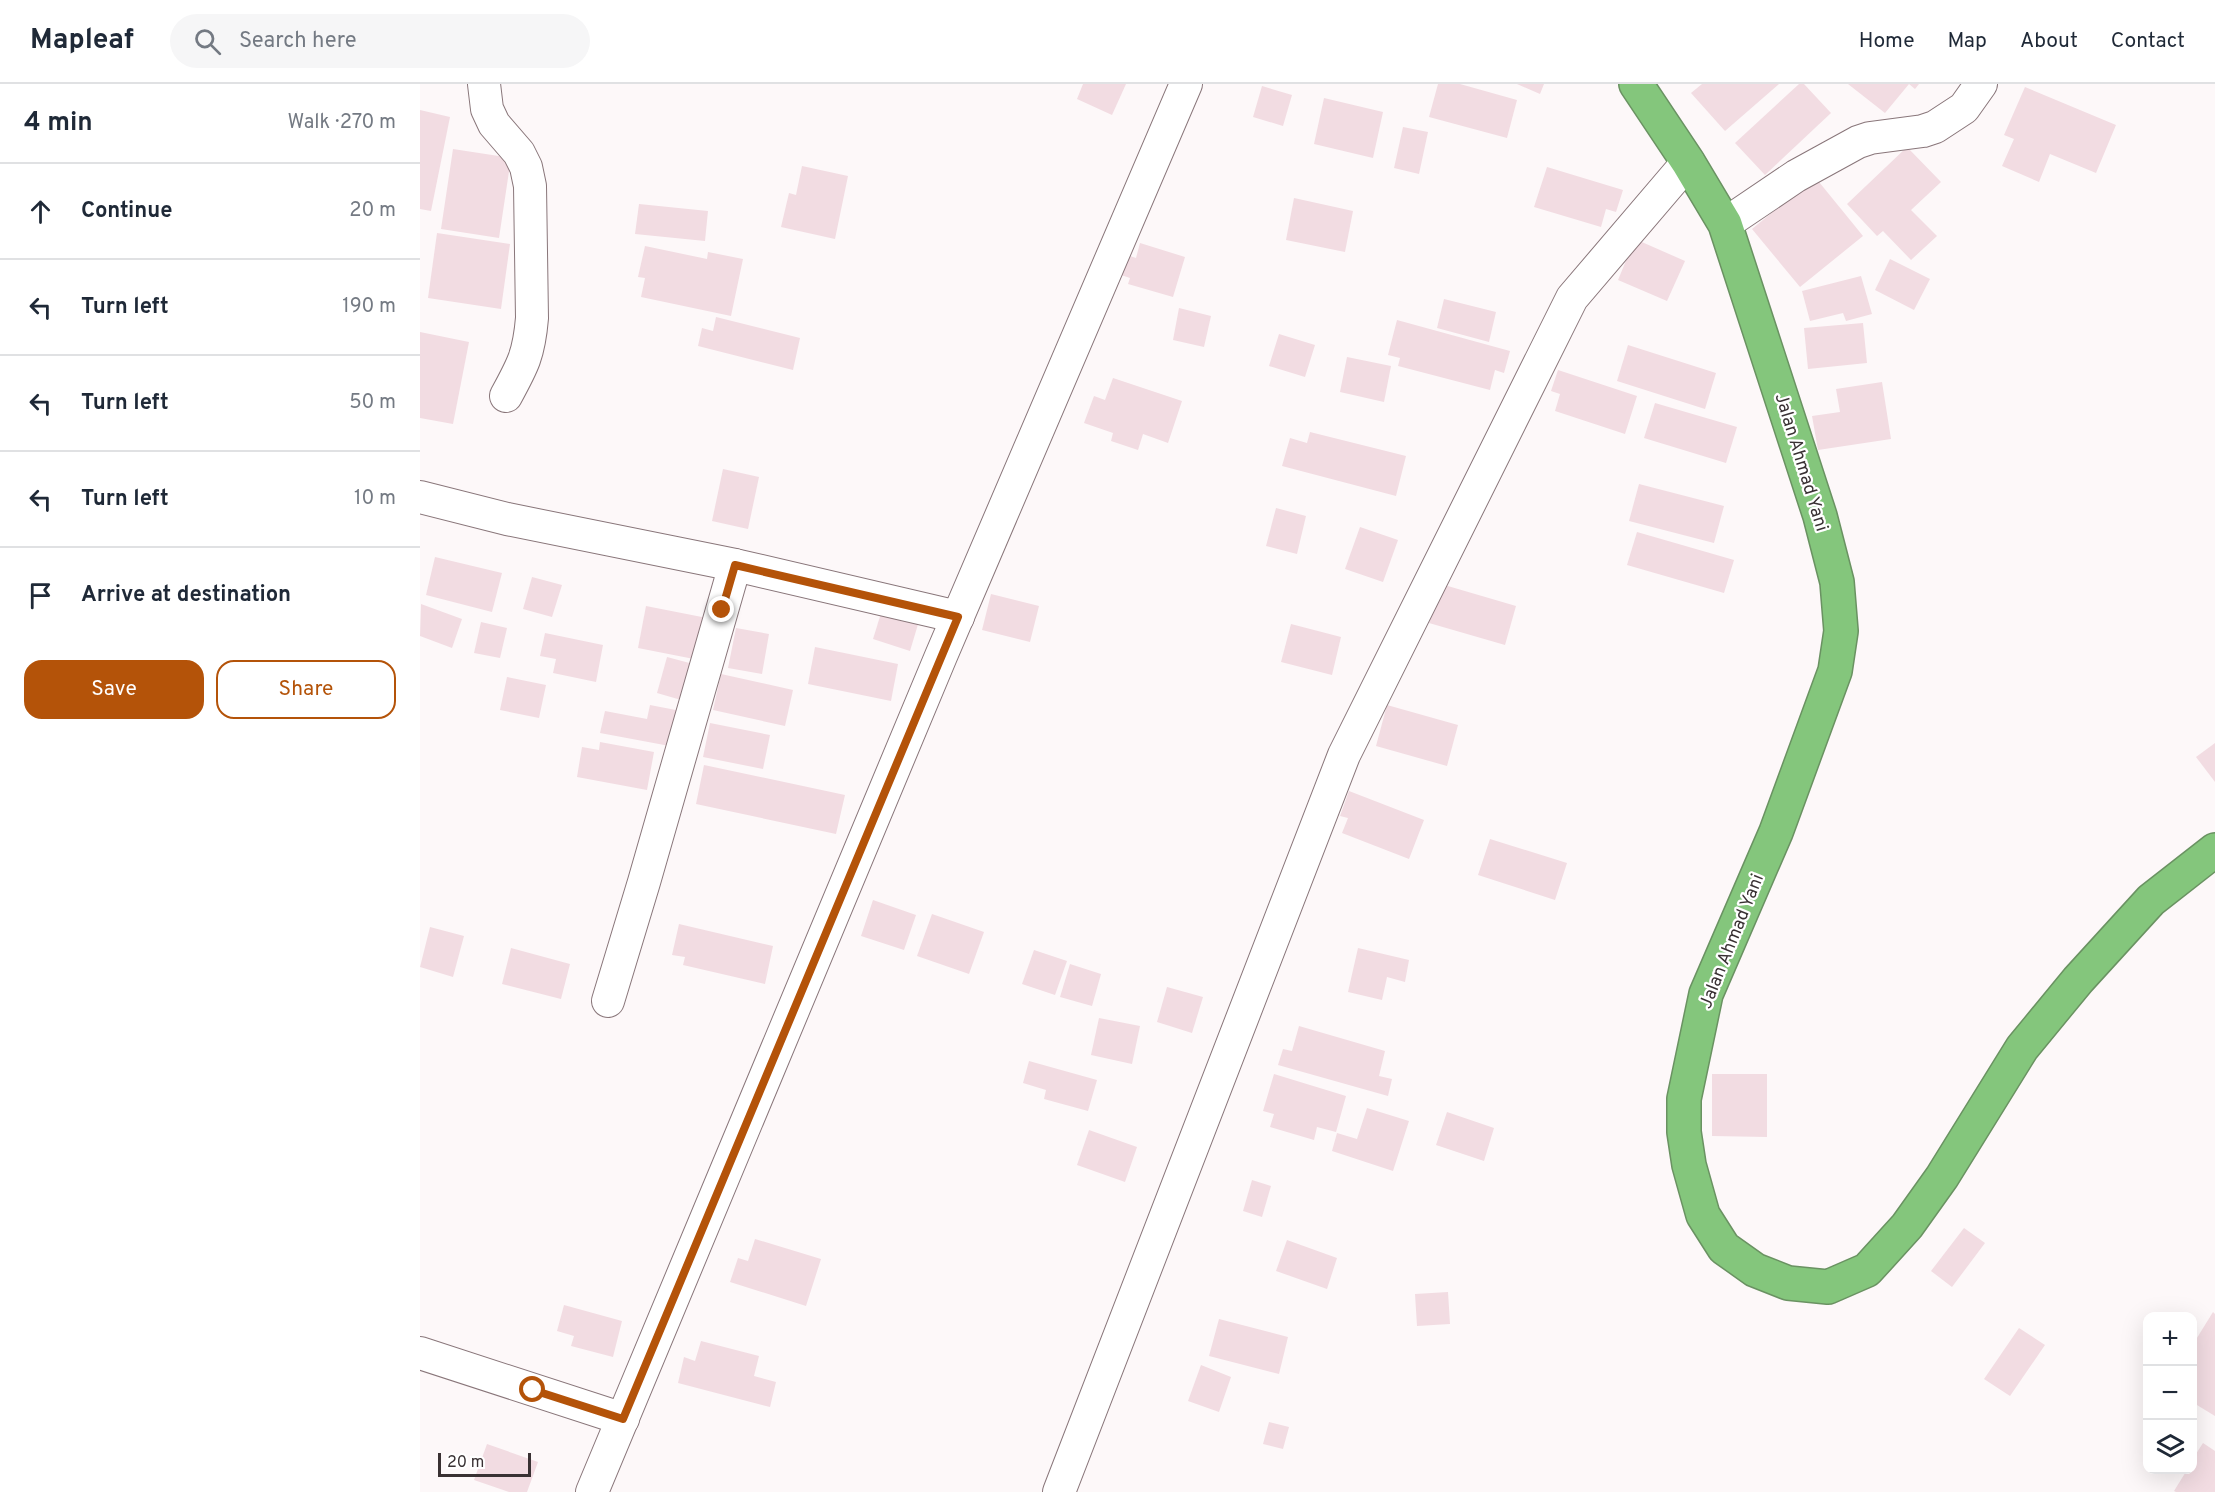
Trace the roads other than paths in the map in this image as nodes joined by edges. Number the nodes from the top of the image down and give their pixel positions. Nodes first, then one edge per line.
1 (484, 84) edge
2 (1186, 84) edge
3 (1636, 84) edge
4 (1981, 84) edge
5 (1688, 162) junction
6 (1725, 224) junction
7 (506, 396) dead end
8 (420, 497) edge
9 (735, 565) junction
10 (958, 617) junction
11 (2215, 850) edge
12 (608, 1001) dead end
13 (420, 1353) edge
14 (623, 1419) junction
15 (592, 1492) edge
16 (1059, 1492) edge

1 - 7 street
2 - 10 street
3 - 5 highway, Jalan Ahmad Yani
4 - 6 street
5 - 6 highway, Jalan Ahmad Yani
5 - 16 street
6 - 11 highway, Jalan Ahmad Yani
8 - 9 street
9 - 10 street
9 - 12 street
10 - 14 street
13 - 14 street
14 - 15 street

